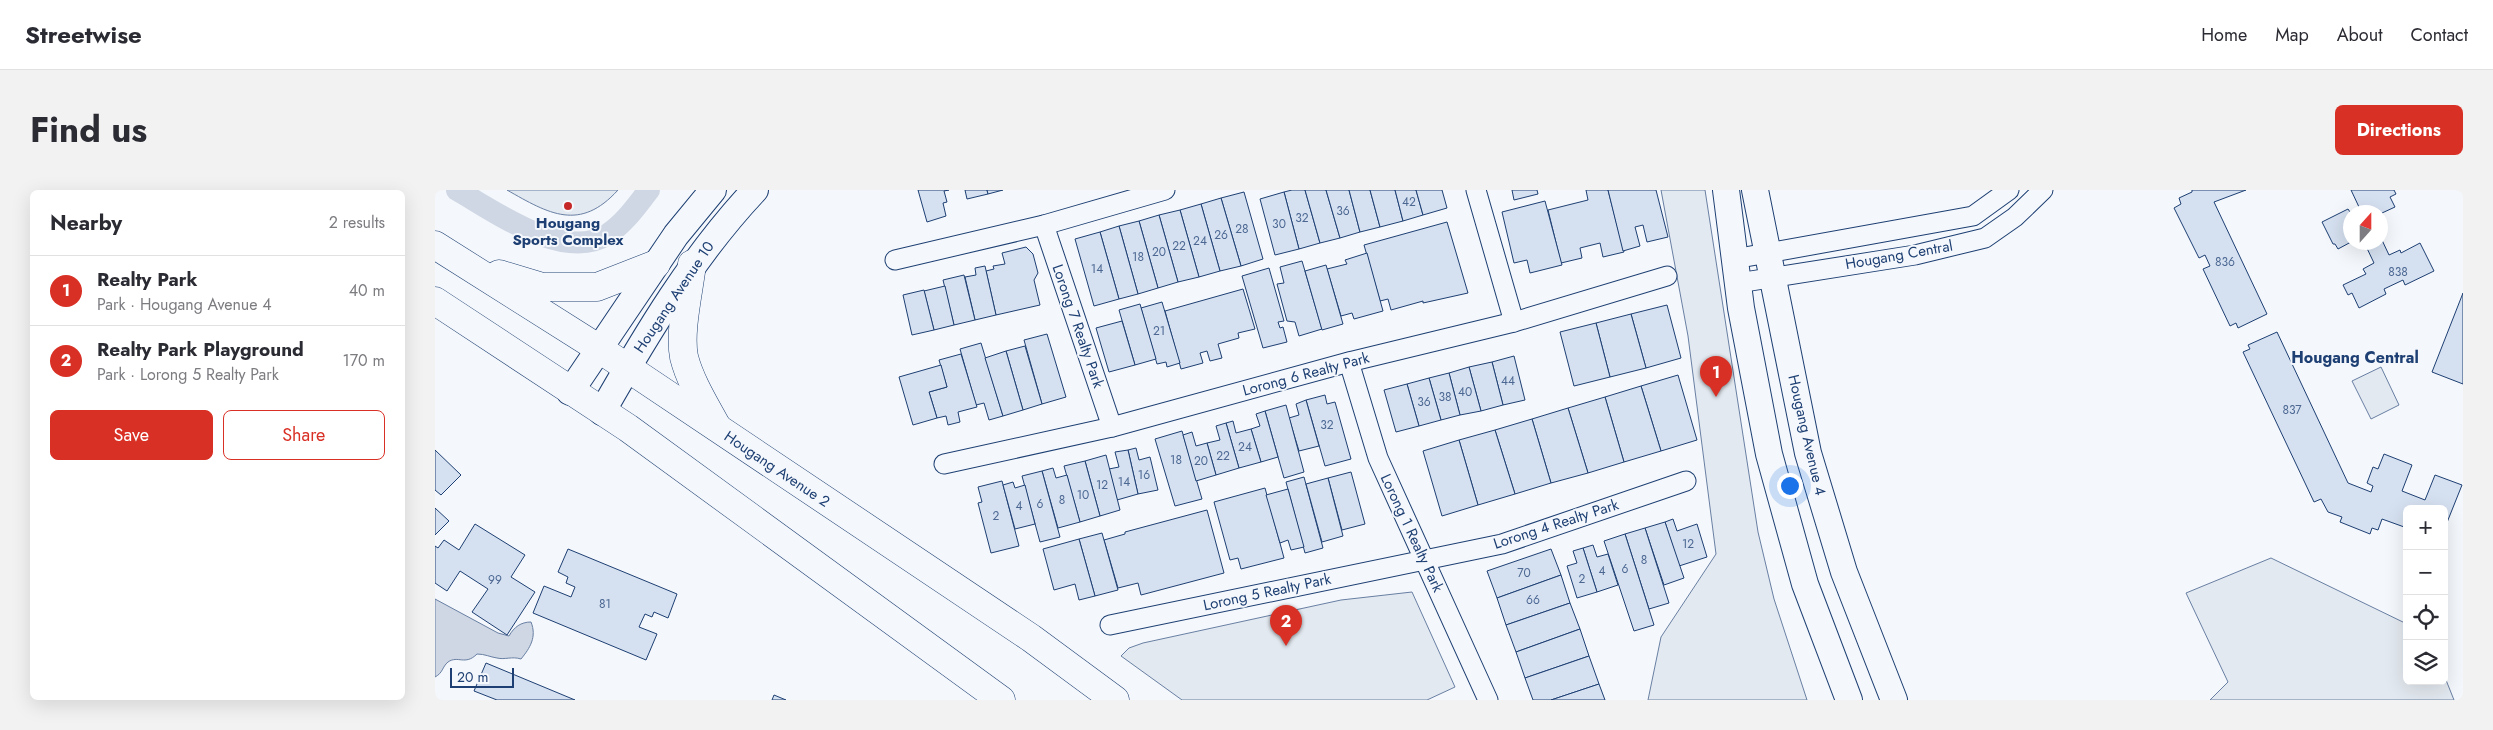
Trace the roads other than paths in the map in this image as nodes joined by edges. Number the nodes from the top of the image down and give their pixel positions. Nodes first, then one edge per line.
1 (713, 190) edge
2 (755, 190) edge
3 (1476, 190) edge
4 (1726, 190) edge
5 (1755, 190) edge
6 (2009, 190) edge
7 (2043, 190) edge
8 (1154, 191) edge
9 (1044, 224) junction
10 (435, 245) edge
11 (895, 260) dead end
12 (466, 264) junction
13 (656, 264) junction
14 (692, 264) junction
15 (1771, 265) junction
16 (1736, 271) junction
17 (1667, 276) dead end
18 (435, 301) edge
19 (1514, 322) junction
20 (598, 348) junction
21 (1349, 362) junction
22 (627, 368) junction
23 (570, 392) junction
24 (602, 412) junction
25 (1112, 427) junction
26 (718, 430) junction
27 (944, 464) dead end
28 (1686, 481) dead end
29 (1424, 559) junction
30 (1109, 625) dead end
31 (1001, 700) edge
32 (1115, 700) edge
33 (1488, 700) edge
34 (1849, 700) edge
35 (1894, 700) edge

1 - 13 street
2 - 14 street, Hougang Avenue 10
3 - 19 street
4 - 16 street
5 - 15 street, Hougang Avenue 4
6 - 15 street, Hougang Central
7 - 15 street, Hougang Central
8 - 9 street
9 - 11 street
9 - 25 street, Lorong 7 Realty Park
10 - 12 highway, Hougang Avenue 2
12 - 13 highway
12 - 20 highway, Hougang Avenue 2
13 - 20 street
14 - 22 street, Hougang Avenue 10
14 - 26 highway
15 - 16 street, Hougang Central
15 - 16 street, Hougang Central
15 - 35 street, Hougang Avenue 4
16 - 34 street
17 - 19 street, Lorong 6 Realty Park
18 - 23 highway
19 - 21 street, Lorong 6 Realty Park
20 - 22 highway, Hougang Avenue 2
20 - 23 street
21 - 25 street, Lorong 6 Realty Park
21 - 29 street, Lorong 1 Realty Park
22 - 24 street, Hougang Avenue 10
22 - 26 highway, Hougang Avenue 2
23 - 24 highway
24 - 31 highway
25 - 27 street, Lorong 6 Realty Park
26 - 32 highway, Hougang Avenue 2
28 - 29 street, Lorong 4 Realty Park
29 - 30 street, Lorong 5 Realty Park
29 - 33 street, Lorong 1 Realty Park

